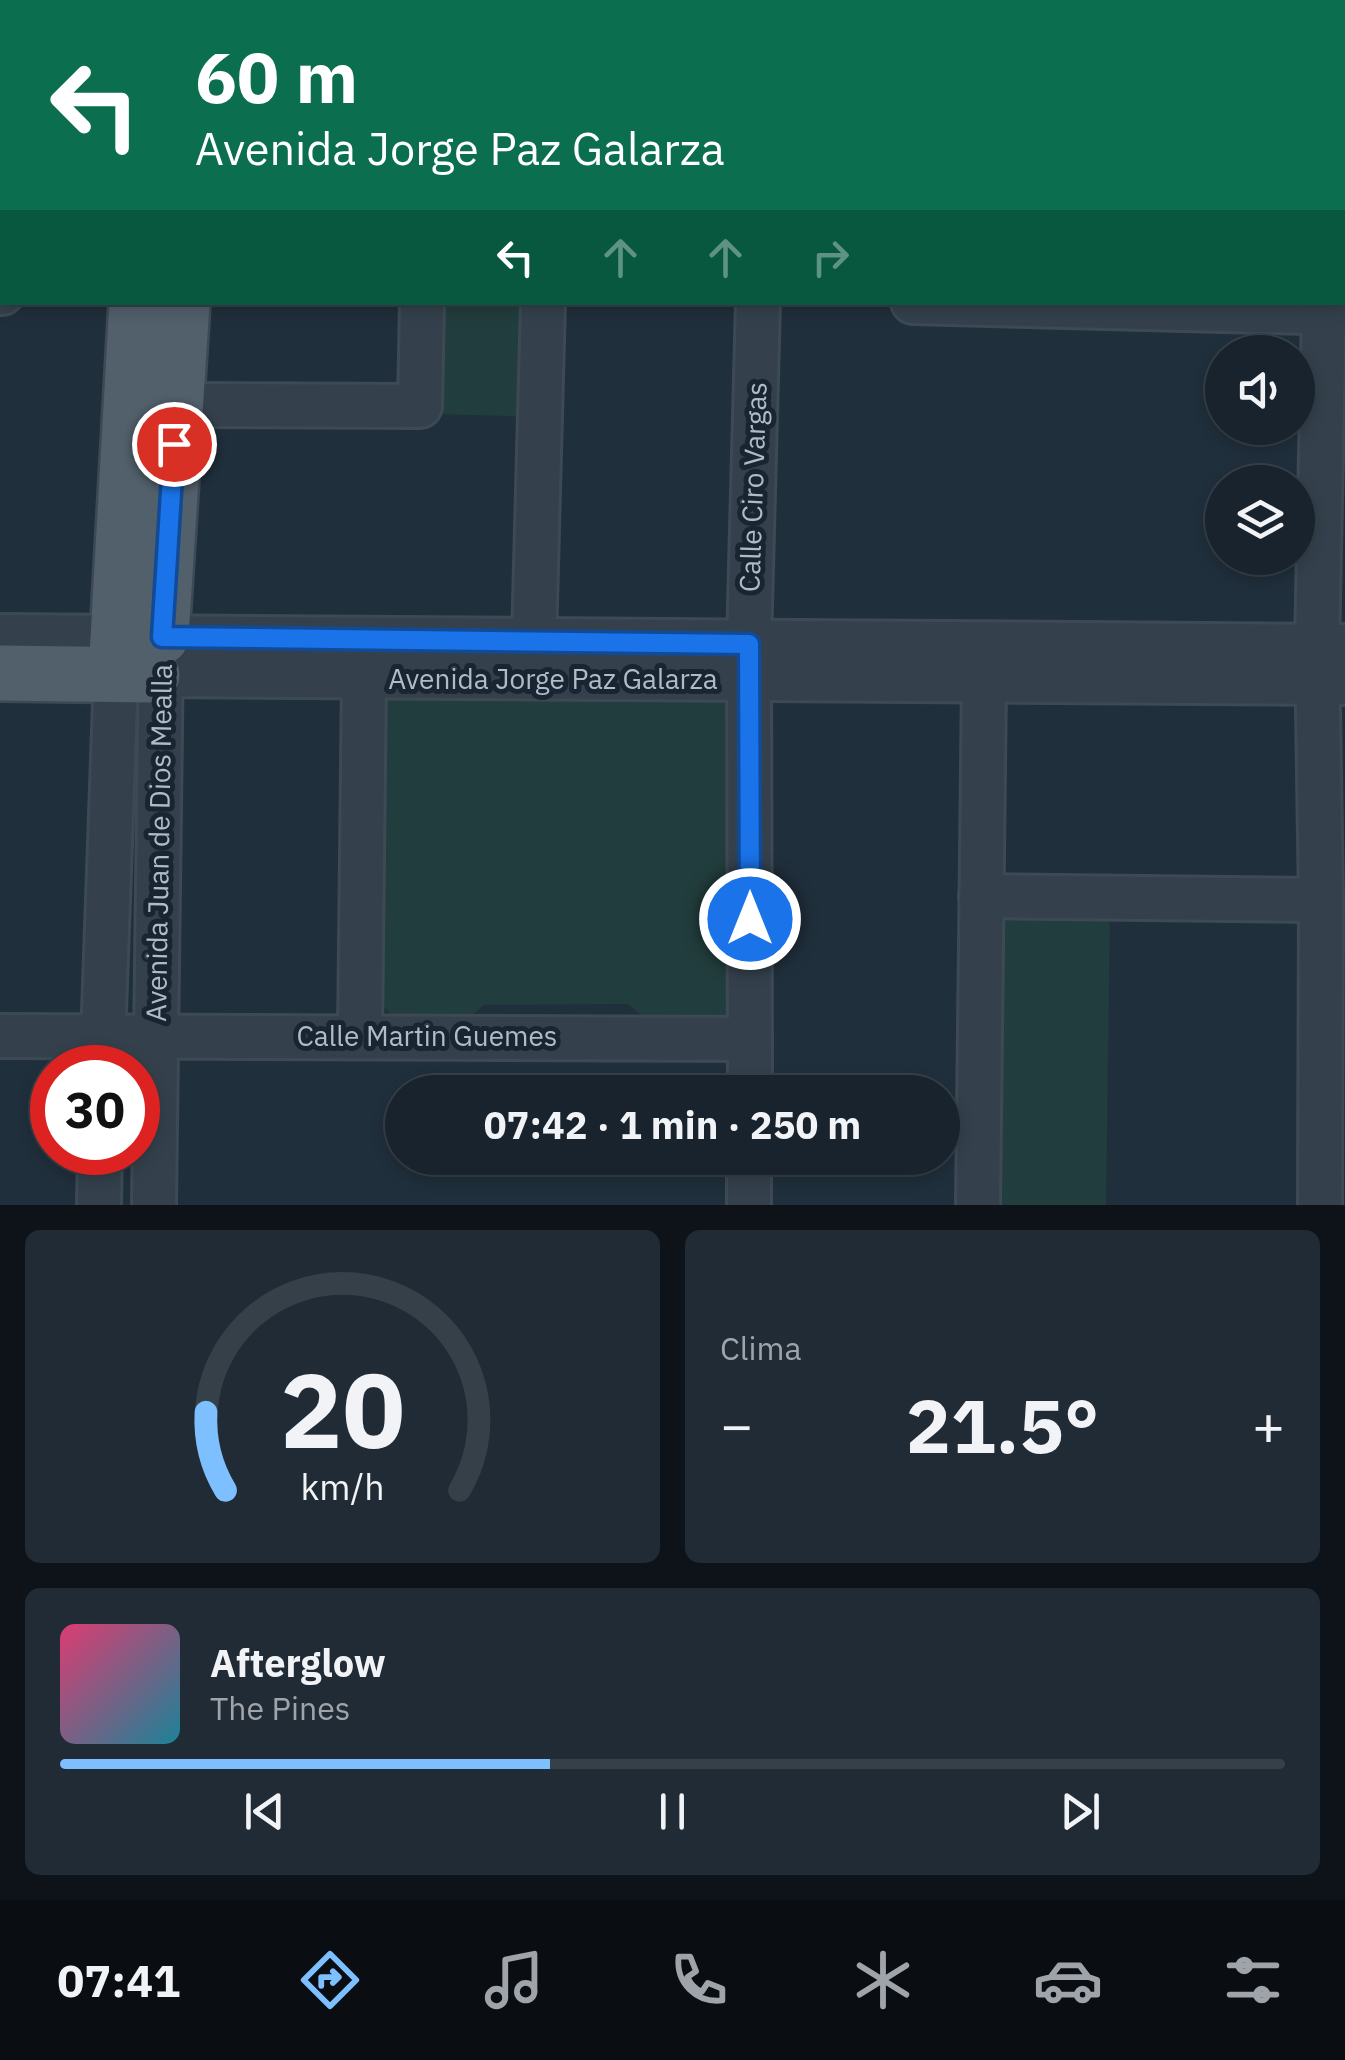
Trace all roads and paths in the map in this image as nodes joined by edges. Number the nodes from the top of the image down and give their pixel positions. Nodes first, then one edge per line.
1 (137, 305) edge
2 (182, 305) edge
3 (422, 305) edge
4 (543, 305) edge
5 (758, 305) edge
6 (1039, 305) edge
7 (1334, 312) edge
8 (177, 405) junction
9 (0, 636) edge
10 (534, 641) junction
11 (139, 655) junction
12 (749, 662) junction
13 (1331, 665) edge
14 (0, 673) edge
15 (364, 678) junction
16 (984, 680) junction
17 (981, 896) junction
18 (1321, 900) junction
19 (156, 1034) junction
20 (0, 1036) edge
21 (360, 1036) junction
22 (750, 1039) junction
23 (58, 1045) edge
24 (104, 1045) edge
25 (124, 1045) edge
26 (750, 1075) edge
27 (100, 1175) edge
28 (749, 1175) edge
29 (99, 1205) edge
30 (154, 1205) edge
31 (749, 1205) edge
32 (978, 1205) edge
33 (1320, 1205) edge

1 - 11 main road, Avenida Juan de Dios Mealla
2 - 8 main road, Avenida Juan de Dios Mealla
3 - 8 street
4 - 10 street
5 - 12 street, Calle Ciro Vargas
6 - 7 street
7 - 13 street
8 - 11 main road, Avenida Juan de Dios Mealla
9 - 11 street, Avenida Jorge Paz Galarza
10 - 11 street, Avenida Jorge Paz Galarza
10 - 12 street, Avenida Jorge Paz Galarza
11 - 14 main road, Avenida Jorge Paz Galarza
11 - 15 street, Avenida Jorge Paz Galarza
11 - 19 street, Avenida Juan de Dios Mealla
11 - 24 street, Avenida Juan de Dios Mealla
12 - 13 street, Avenida Jorge Paz Galarza
12 - 15 street, Avenida Jorge Paz Galarza
12 - 16 street, Avenida Jorge Paz Galarza
12 - 22 street, Calle Ciro Vargas
13 - 16 street, Avenida Jorge Paz Galarza
13 - 18 street
15 - 21 street
16 - 17 street
17 - 18 street
17 - 32 street
18 - 33 street
19 - 21 street, Calle Martin Guemes
19 - 25 street, Calle Martin Guemes
19 - 30 street, Avenida Juan de Dios Mealla
20 - 23 street, Calle Martin Guemes
21 - 22 street, Calle Martin Guemes
22 - 26 street, Calle Ciro Vargas
27 - 29 street
28 - 31 street

